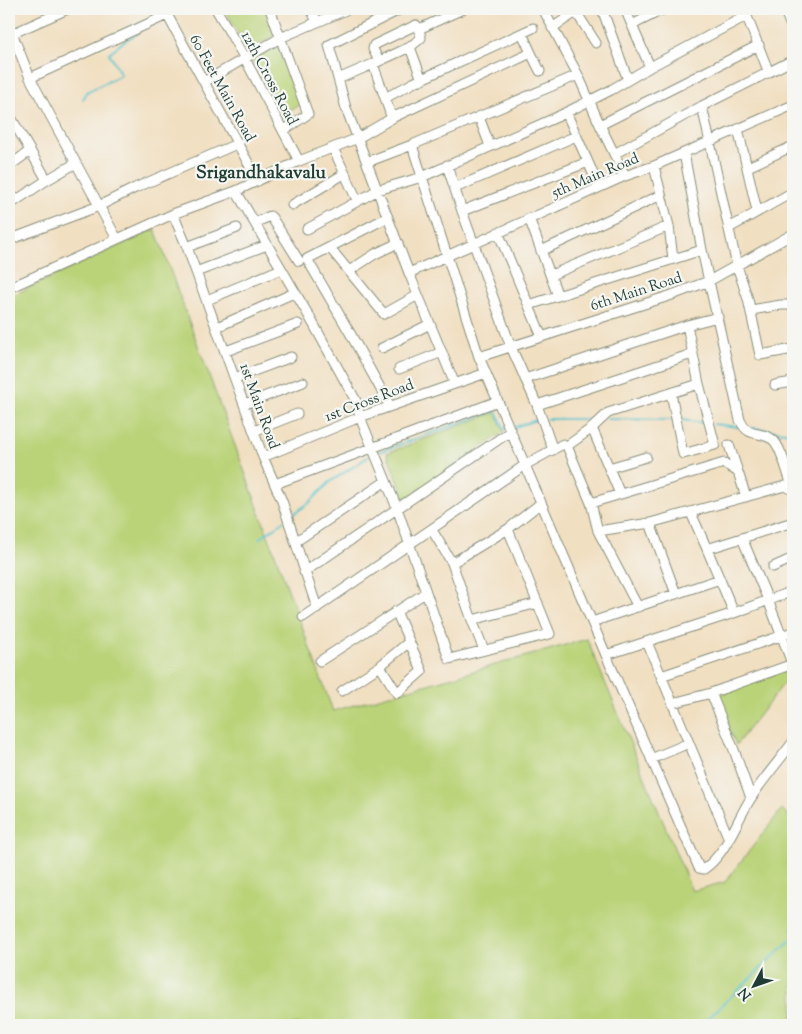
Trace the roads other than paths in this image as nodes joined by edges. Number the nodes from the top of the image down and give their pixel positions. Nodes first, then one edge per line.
1 (68, 9) edge
2 (216, 9) edge
3 (270, 9) edge
4 (311, 9) edge
5 (348, 9) edge
6 (464, 9) edge
7 (543, 9) edge
8 (602, 9) edge
9 (625, 9) edge
10 (664, 9) edge
11 (784, 9) edge
12 (399, 10) edge
13 (575, 10) edge
14 (745, 12) edge
15 (163, 15) edge
16 (316, 22) junction
17 (632, 25) junction
18 (533, 28) dead end
19 (552, 28) junction
20 (419, 29) junction
21 (793, 31) edge
22 (522, 33) junction
23 (10, 34) edge
24 (280, 38) junction
25 (596, 43) dead end
26 (758, 45) junction
27 (410, 46) junction
28 (532, 53) junction
29 (244, 57) junction
30 (793, 60) edge
31 (376, 63) junction
32 (650, 68) junction
33 (540, 71) dead end
34 (769, 73) junction
35 (578, 75) junction
36 (30, 78) junction
37 (338, 79) junction
38 (422, 80) junction
39 (628, 80) junction
40 (204, 82) junction
41 (385, 98) junction
42 (590, 101) junction
43 (793, 105) edge
44 (702, 106) junction
45 (566, 112) junction
46 (394, 117) junction
47 (479, 117) junction
48 (10, 120) edge
49 (600, 126) junction
50 (738, 129) junction
51 (283, 131) junction
52 (576, 136) junction
53 (358, 138) junction
54 (711, 140) junction
55 (239, 143) junction
56 (412, 145) junction
57 (490, 146) junction
58 (793, 146) edge
59 (333, 148) junction
60 (30, 151) junction
61 (684, 153) junction
62 (614, 154) junction
63 (299, 161) junction
64 (367, 162) junction
65 (588, 162) junction
66 (76, 163) junction
67 (447, 165) junction
68 (9, 166) edge
69 (654, 166) junction
70 (748, 168) junction
71 (344, 174) junction
72 (625, 176) junction
73 (422, 177) junction
74 (47, 180) junction
75 (258, 181) junction
76 (600, 187) junction
77 (455, 188) junction
78 (378, 190) junction
79 (236, 192) junction
80 (793, 192) edge
81 (661, 195) junction
82 (357, 200) junction
83 (9, 204) edge
84 (292, 205) dead end
85 (99, 206) junction
86 (462, 211) junction
87 (757, 211) junction
88 (173, 214) junction
89 (388, 217) junction
90 (529, 218) junction
91 (255, 223) junction
92 (669, 226) junction
93 (237, 228) dead end
94 (729, 228) junction
95 (306, 229) dead end
96 (498, 232) junction
97 (793, 234) edge
98 (117, 239) junction
99 (9, 240) edge
100 (474, 242) junction
101 (398, 243) junction
102 (267, 245) junction
103 (187, 247) junction
104 (330, 248) junction
105 (702, 250) junction
106 (542, 251) junction
107 (447, 255) junction
108 (673, 259) junction
109 (298, 261) dead end
110 (737, 266) junction
111 (281, 269) junction
112 (196, 272) junction
113 (349, 272) junction
114 (409, 273) junction
115 (551, 275) junction
116 (709, 281) junction
117 (9, 288) edge
118 (294, 294) junction
119 (418, 295) junction
120 (558, 296) junction
121 (207, 300) junction
122 (793, 305) edge
123 (529, 306) junction
124 (751, 310) junction
125 (718, 317) junction
126 (298, 324) dead end
127 (430, 324) junction
128 (687, 325) junction
129 (217, 327) junction
130 (542, 338) junction
131 (511, 347) junction
132 (382, 348) dead end
133 (793, 349) edge
134 (226, 351) junction
135 (442, 352) junction
136 (692, 354) junction
137 (479, 356) junction
138 (290, 357) dead end
139 (399, 369) dead end
140 (486, 373) junction
141 (235, 378) junction
142 (524, 379) junction
143 (303, 382) dead end
144 (454, 382) junction
145 (793, 382) edge
146 (699, 384) junction
147 (775, 385) dead end
148 (671, 393) junction
149 (498, 401) junction
150 (245, 404) junction
151 (537, 405) junction
152 (390, 406) junction
153 (297, 414) dead end
154 (360, 417) junction
155 (592, 428) junction
156 (254, 431) junction
157 (511, 431) junction
158 (729, 445) dead end
159 (567, 446) junction
160 (372, 447) junction
161 (553, 450) junction
162 (263, 457) junction
163 (646, 457) dead end
164 (526, 465) junction
165 (609, 468) junction
166 (738, 472) junction
167 (386, 481) junction
168 (275, 484) junction
169 (793, 489) edge
170 (620, 494) junction
171 (746, 497) junction
172 (541, 503) junction
173 (591, 503) junction
174 (397, 508) junction
175 (691, 512) junction
176 (793, 522) edge
177 (650, 523) junction
178 (508, 529) junction
179 (432, 530) junction
180 (598, 531) junction
181 (742, 538) junction
182 (295, 542) junction
183 (409, 544) junction
184 (707, 549) junction
185 (793, 558) edge
186 (452, 564) junction
187 (773, 567) dead end
188 (304, 572) junction
189 (720, 579) junction
190 (793, 590) edge
191 (425, 593) junction
192 (676, 594) junction
193 (768, 600) junction
194 (538, 603) junction
195 (638, 606) junction
196 (317, 608) junction
197 (396, 611) junction
198 (734, 613) junction
199 (303, 618) dead end
200 (472, 620) junction
201 (592, 622) junction
202 (793, 632) edge
203 (782, 637) junction
204 (409, 642) junction
205 (647, 642) junction
206 (484, 650) junction
207 (606, 655) junction
208 (320, 661) dead end
209 (793, 665) edge
210 (380, 666) junction
211 (661, 676) junction
212 (342, 690) dead end
213 (711, 693) junction
214 (673, 703) junction
215 (793, 742) edge
216 (689, 743) junction
217 (651, 759) junction
218 (751, 798) junction
219 (729, 839) junction

1 - 23 street
2 - 29 street, 12th Cross Road
3 - 24 street
4 - 16 street
5 - 16 street
6 - 20 street
7 - 19 street
8 - 39 street
9 - 17 street
10 - 17 street
11 - 21 street
12 - 37 street
13 - 19 street
13 - 25 street
14 - 26 street
14 - 32 street
15 - 36 street
15 - 40 street, 60 Feet Main Road
16 - 24 street
17 - 32 street
18 - 22 street
19 - 35 street
20 - 27 street
20 - 31 street
22 - 28 street
22 - 38 street
23 - 36 street
24 - 29 street
24 - 51 street
26 - 34 street
26 - 49 street
27 - 31 street
27 - 38 street
28 - 33 street
28 - 46 street
29 - 40 street
29 - 51 street, 12th Cross Road
30 - 34 street
31 - 37 street
31 - 41 street
32 - 39 street
34 - 44 street
35 - 42 street
35 - 47 street
36 - 66 street
37 - 53 street
38 - 41 street
39 - 42 street
40 - 55 street, 60 Feet Main Road
41 - 46 street
42 - 45 street
42 - 49 street
43 - 50 street, 5th Main Road
44 - 54 street
44 - 62 street
45 - 52 street
45 - 57 street
46 - 53 street
47 - 56 street
47 - 57 street
48 - 60 street
49 - 62 street
50 - 54 street, 5th Main Road
50 - 70 street
51 - 63 street, 12th Cross Road
52 - 65 street
52 - 77 street
53 - 59 street
53 - 64 street
54 - 61 street, 5th Main Road
54 - 94 street
55 - 75 street, 60 Feet Main Road
55 - 85 street
56 - 64 street
56 - 73 street
57 - 67 street
58 - 70 street
59 - 63 street
59 - 71 street
60 - 68 street
60 - 74 street
61 - 69 street, 5th Main Road
61 - 105 street
62 - 72 street
63 - 75 street
64 - 78 street
65 - 76 street
65 - 86 street
66 - 74 street
66 - 85 street
67 - 73 street
67 - 77 street
69 - 72 street, 5th Main Road
69 - 81 street
70 - 87 street
71 - 82 street
71 - 84 street
72 - 76 street, 5th Main Road
73 - 78 street
73 - 107 street
74 - 83 street
75 - 79 street
76 - 90 street, 5th Main Road
77 - 86 street
78 - 82 street
78 - 89 street
79 - 88 street
79 - 91 street
80 - 87 street
81 - 92 street
81 - 106 street
82 - 95 street
85 - 98 street
85 - 99 street
86 - 100 street
87 - 94 street
88 - 98 street
88 - 103 street, 1st Main Road
89 - 101 street
89 - 104 street
90 - 96 street, 5th Main Road
90 - 106 street
91 - 102 street
91 - 109 street
92 - 108 street
92 - 115 street
93 - 103 street
94 - 110 street
96 - 100 street, 5th Main Road
96 - 123 street
97 - 110 street, 6th Main Road
98 - 117 street
100 - 107 street, 5th Main Road
100 - 131 street
101 - 113 street
101 - 114 street
102 - 111 street
102 - 112 street
103 - 112 street, 1st Main Road
104 - 113 street
104 - 152 street
105 - 108 street
105 - 116 street
106 - 115 street
107 - 114 street, 5th Main Road
107 - 137 street
108 - 120 street
110 - 116 street, 6th Main Road
110 - 124 street
111 - 118 street
111 - 121 street
112 - 121 street, 1st Main Road
113 - 119 street
114 - 119 street
115 - 120 street
116 - 125 street
116 - 130 street, 6th Main Road
118 - 129 street
118 - 154 street
119 - 127 street
120 - 123 street
121 - 129 street, 1st Main Road
122 - 124 street
123 - 130 street
124 - 133 street
125 - 128 street
125 - 169 street
126 - 134 street
127 - 132 street
127 - 135 street
128 - 136 street
128 - 142 street
129 - 134 street, 1st Main Road
130 - 131 street, 6th Main Road
131 - 137 street, 6th Main Road
131 - 142 street
134 - 141 street, 1st Main Road
135 - 139 street
135 - 144 street
136 - 146 street
136 - 151 street
137 - 140 street
138 - 141 street
140 - 144 street, 1st Cross Road
140 - 149 street
141 - 150 street, 1st Main Road
142 - 151 street
143 - 150 street
144 - 152 street, 1st Cross Road
145 - 147 street
146 - 148 street
146 - 148 street
148 - 155 street
149 - 157 street
149 - 160 street
150 - 156 street, 1st Main Road
151 - 161 street
152 - 154 street, 1st Cross Road
153 - 156 street
154 - 160 street
154 - 162 street, 1st Cross Road
155 - 159 street
155 - 165 street
156 - 162 street, 1st Main Road
157 - 164 street
157 - 174 street
158 - 166 street
159 - 161 street
159 - 173 street
160 - 167 street
160 - 168 street
161 - 164 street
162 - 168 street, 1st Main Road
163 - 165 street
164 - 172 street
164 - 179 street
165 - 170 street
166 - 170 street
166 - 171 street
167 - 174 street
167 - 182 street
168 - 182 street, 1st Main Road
169 - 171 street
170 - 173 street
171 - 175 street
172 - 178 street
172 - 201 street
173 - 180 street
174 - 183 street
174 - 188 street
175 - 177 street
175 - 184 street
176 - 181 street
177 - 180 street
177 - 192 street
178 - 186 street
178 - 194 street
179 - 183 street
179 - 186 street
180 - 195 street
181 - 184 street
181 - 193 street
182 - 188 street, 1st Main Road
183 - 191 street
183 - 196 street
184 - 189 street
185 - 187 street
186 - 200 street
188 - 196 street, 1st Main Road
189 - 192 street
189 - 198 street
190 - 193 street
191 - 197 street
191 - 206 street
192 - 195 street
193 - 198 street
193 - 203 street
194 - 200 street
194 - 206 street
195 - 201 street
196 - 199 street
197 - 204 street
197 - 208 street
198 - 205 street
200 - 206 street
201 - 207 street
202 - 203 street
203 - 209 street
203 - 211 street
204 - 210 street
204 - 210 street
205 - 207 street
205 - 211 street
207 - 217 street
209 - 213 street
210 - 212 street
211 - 214 street
213 - 214 street
213 - 218 street
214 - 216 street
215 - 218 street
216 - 217 street
216 - 219 street
217 - 219 street
218 - 219 street

